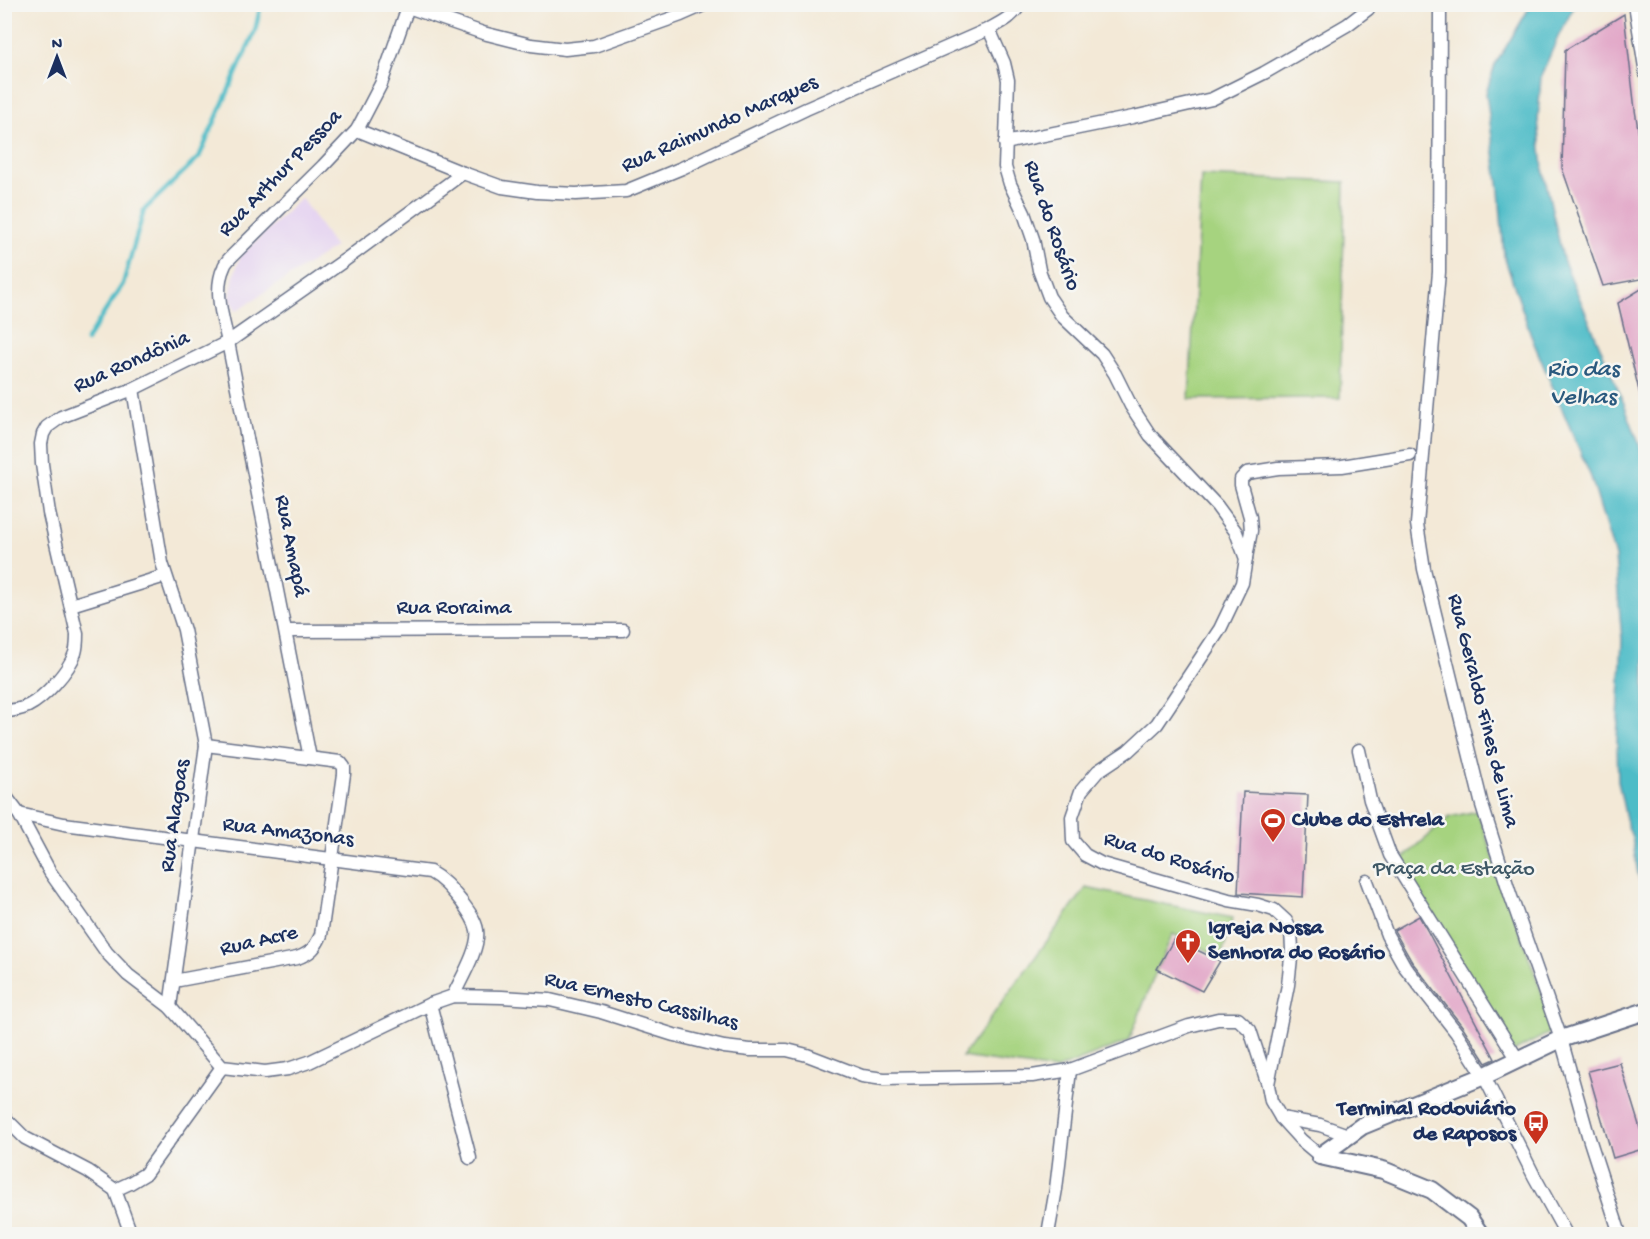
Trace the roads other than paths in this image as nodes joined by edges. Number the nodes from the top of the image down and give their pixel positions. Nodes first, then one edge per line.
1 (706, 4) edge
2 (1020, 4) edge
3 (1370, 4) edge
4 (1440, 4) edge
5 (1635, 4) edge
6 (409, 6) edge
7 (989, 29) junction
8 (1646, 74) edge
9 (357, 130) junction
10 (1005, 143) junction
11 (463, 173) junction
12 (228, 342) junction
13 (133, 388) junction
14 (1410, 454) dead end
15 (1246, 559) junction
16 (165, 576) junction
17 (71, 605) junction
18 (286, 630) junction
19 (623, 630) dead end
20 (5, 712) edge
21 (206, 745) junction
22 (1359, 750) dead end
23 (310, 758) junction
24 (4, 794) edge
25 (19, 813) junction
26 (194, 842) junction
27 (331, 860) junction
28 (1367, 881) dead end
29 (174, 981) junction
30 (453, 996) junction
31 (430, 1004) junction
32 (170, 1007) junction
33 (1646, 1011) edge
34 (1561, 1039) junction
35 (1518, 1060) junction
36 (222, 1067) junction
37 (1070, 1070) junction
38 (1484, 1076) junction
39 (1268, 1085) junction
40 (4, 1117) edge
41 (1281, 1118) junction
42 (1348, 1135) junction
43 (1320, 1156) junction
44 (470, 1158) dead end
45 (114, 1190) junction
46 (1559, 1222) junction
47 (131, 1234) edge
48 (1048, 1234) edge
49 (1479, 1234) edge
50 (1566, 1234) edge
51 (1572, 1234) edge
52 (1620, 1234) edge

1 - 6 street
2 - 7 street
3 - 10 street
4 - 34 street, Rua Geraldo Fines de Lima
5 - 8 street
6 - 9 street, Rua Arthur Pessoa
7 - 10 street, Rua do Rosário
7 - 11 street, Rua Raimundo Marques
9 - 11 street, Rua Raimundo Marques
9 - 12 street, Rua Arthur Pessoa
10 - 15 street, Rua do Rosário
11 - 12 street, Rua Rondônia
12 - 13 street, Rua Rondônia
12 - 18 street, Rua Amapá
13 - 16 street, Rua Alagoas
13 - 17 street, Rua Rondônia
14 - 15 street, Rua do Rosário
15 - 39 street, Rua do Rosário
16 - 17 street
16 - 21 street, Rua Alagoas
17 - 20 street
18 - 19 street, Rua Roraima
18 - 23 street, Rua Amapá
21 - 23 street, Rua Acre
21 - 26 street, Rua Alagoas
22 - 35 street
23 - 27 street, Rua Acre
24 - 25 street
25 - 26 street, Rua Amazonas
25 - 32 street
26 - 27 street, Rua Amazonas
26 - 29 street, Rua Alagoas
27 - 29 street, Rua Acre
27 - 30 street, Rua Amazonas
28 - 38 street
29 - 32 street, Rua Alagoas
30 - 31 street, Rua Ernesto Cassilhas
30 - 37 street, Rua Ernesto Cassilhas
31 - 36 street, Rua Ernesto Cassilhas
31 - 44 street
32 - 36 street
33 - 34 main road
34 - 35 main road
34 - 52 street, Rua Geraldo Fines de Lima
35 - 38 main road
36 - 45 street
37 - 39 street, Rua Ernesto Cassilhas
37 - 48 street
38 - 42 main road
38 - 46 street
39 - 41 street, Rua Ernesto Cassilhas
40 - 45 street
41 - 42 street
41 - 43 street, Rua Ernesto Cassilhas
42 - 43 main road
43 - 49 main road
45 - 47 street
46 - 50 street
46 - 51 street

